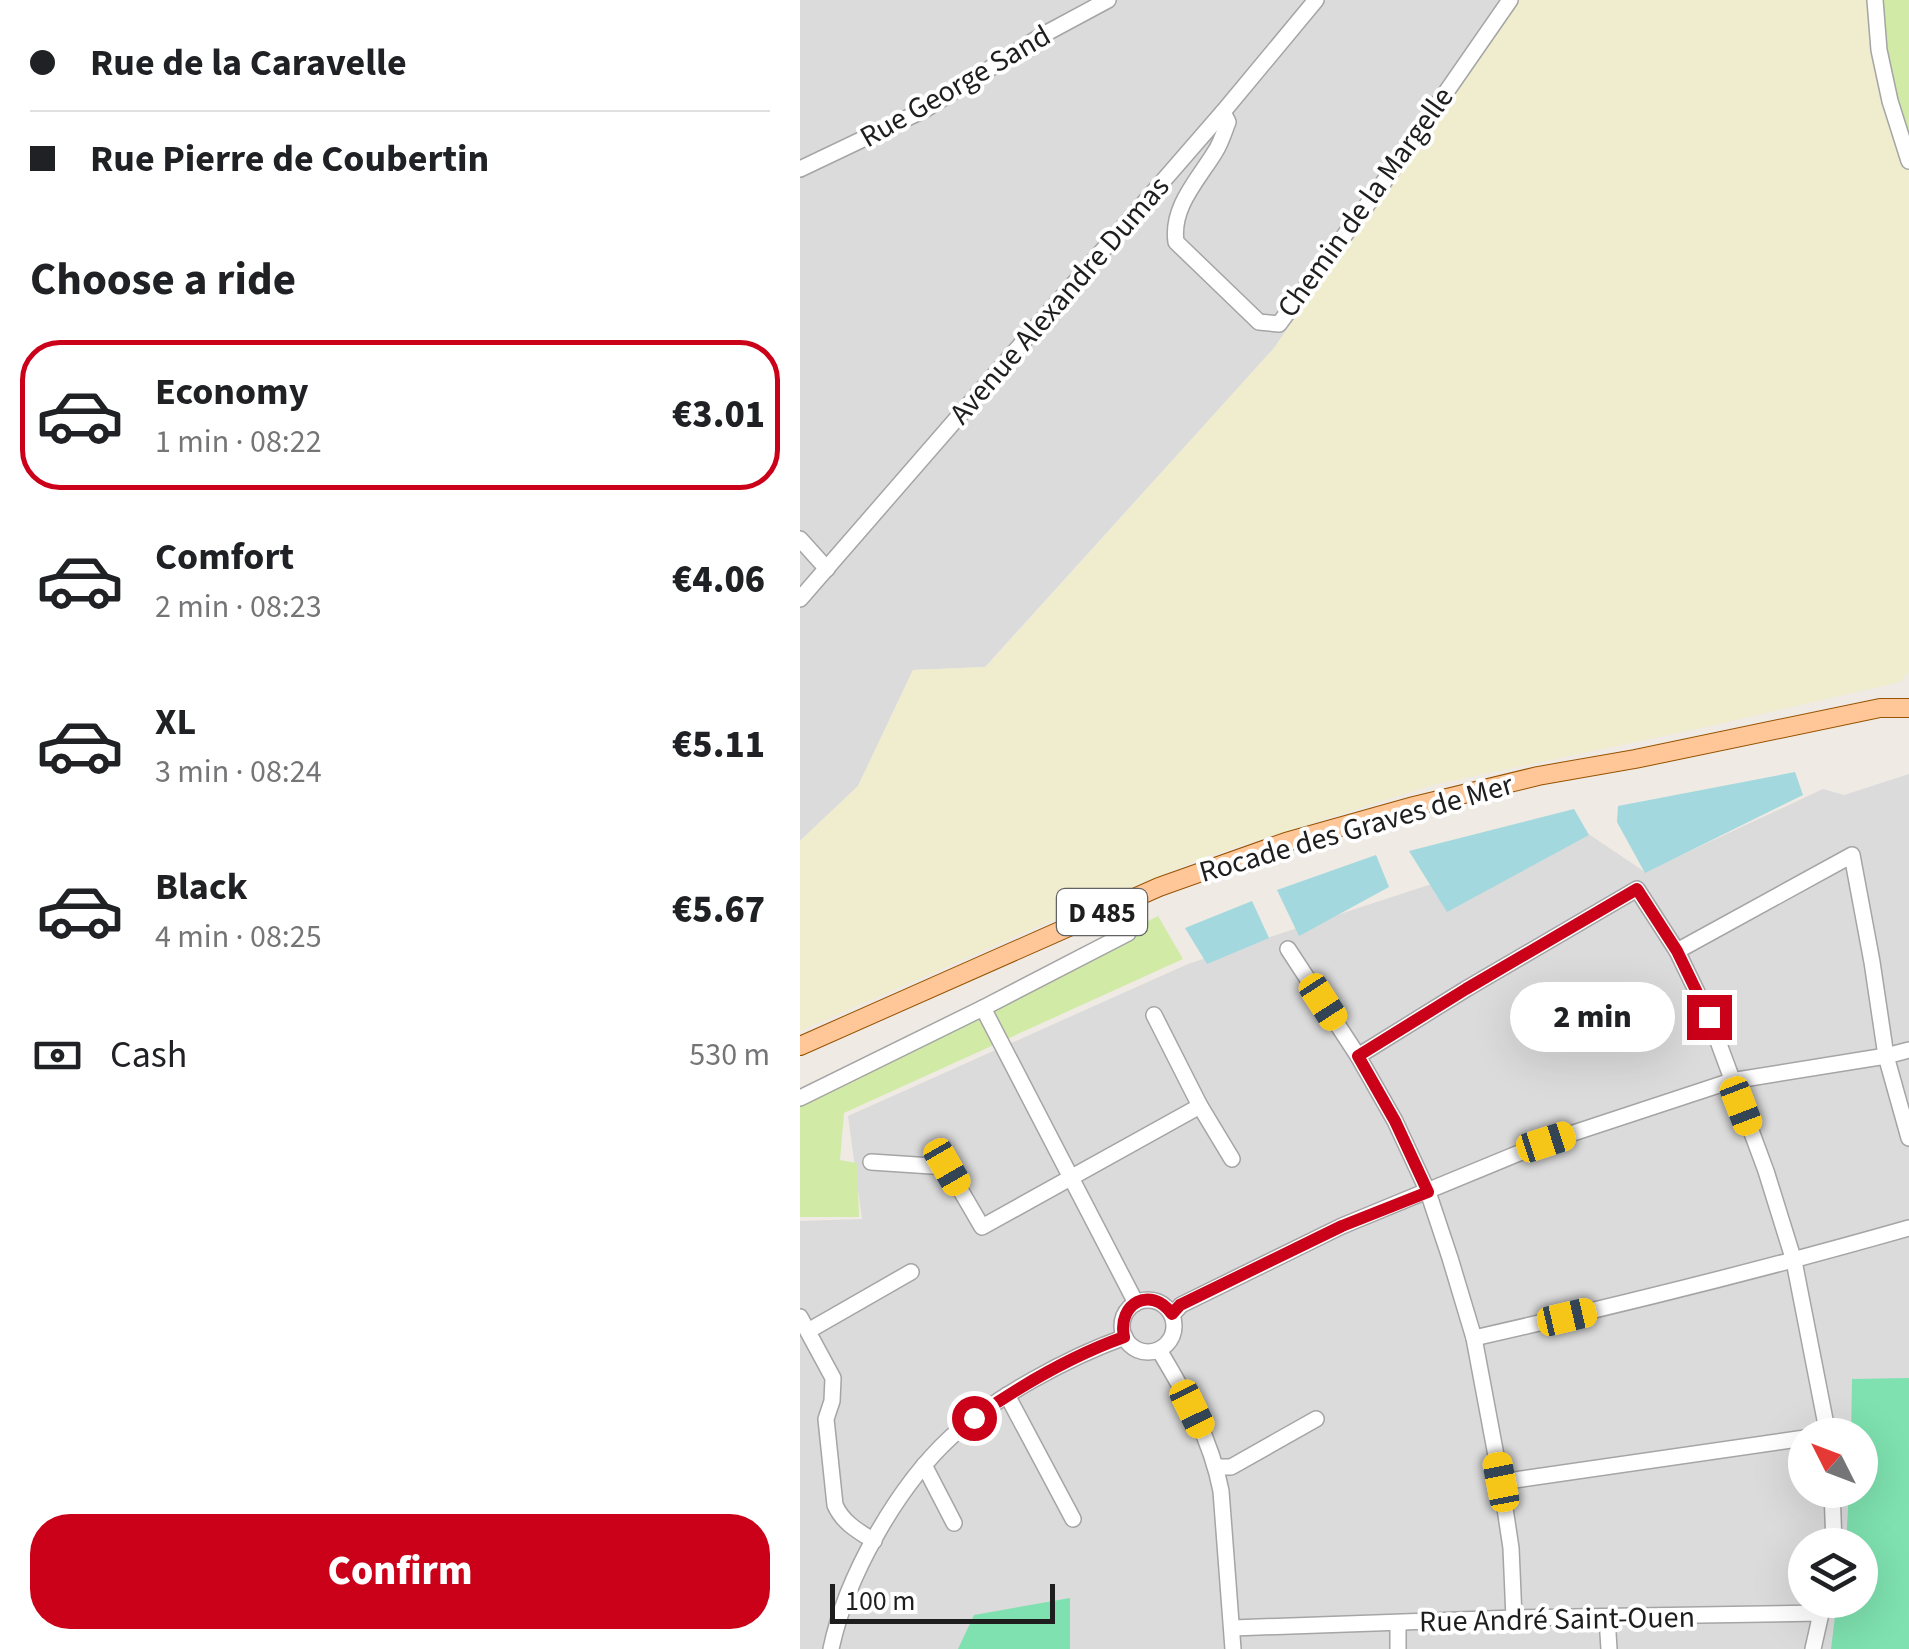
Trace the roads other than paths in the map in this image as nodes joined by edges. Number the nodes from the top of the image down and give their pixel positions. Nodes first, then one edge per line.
1 (1108, 0) edge
2 (1316, 0) edge
3 (1510, 0) edge
4 (1875, 0) edge
5 (1222, 112) junction
6 (1909, 161) edge
7 (800, 168) edge
8 (800, 540) edge
9 (827, 568) junction
10 (800, 600) edge
11 (1909, 696) edge
12 (1880, 708) junction
13 (1909, 708) edge
14 (1128, 933) dead end
15 (1288, 949) dead end
16 (1677, 951) junction
17 (983, 1008) junction
18 (1154, 1015) dead end
19 (800, 1046) edge
20 (1909, 1050) edge
21 (1358, 1056) junction
22 (1886, 1056) junction
23 (1731, 1080) junction
24 (800, 1098) edge
25 (1200, 1106) junction
26 (1909, 1138) edge
27 (1232, 1158) dead end
28 (871, 1162) dead end
29 (1071, 1178) junction
30 (1428, 1192) junction
31 (1909, 1228) edge
32 (1794, 1261) junction
33 (911, 1272) dead end
34 (1136, 1303) junction
35 (1172, 1314) junction
36 (804, 1324) edge
37 (1124, 1337) junction
38 (1474, 1338) junction
39 (1159, 1350) junction
40 (1008, 1394) junction
41 (1823, 1418) edge
42 (1316, 1419) dead end
43 (1788, 1440) edge
44 (924, 1465) junction
45 (1216, 1467) junction
46 (1501, 1482) junction
47 (1073, 1519) dead end
48 (954, 1522) dead end
49 (874, 1541) junction
50 (1788, 1609) edge
51 (1514, 1618) junction
52 (1608, 1618) junction
53 (1820, 1618) edge
54 (1398, 1623) junction
55 (1232, 1628) junction
56 (831, 1649) edge
57 (1233, 1649) edge
58 (1398, 1649) edge
59 (1609, 1649) edge
60 (1813, 1649) edge

1 - 7 street, Rue George Sand
2 - 5 street, Avenue Alexandre Dumas
3 - 5 street, Chemin de la Margelle
4 - 6 street
5 - 9 street, Avenue Alexandre Dumas
8 - 9 street
9 - 10 street, Avenue Alexandre Dumas
11 - 12 main road, Rocade des Graves de Mer / D 485
12 - 13 main road, Rocade des Graves de Mer / D 485
12 - 19 main road, Rocade des Graves de Mer / D 485
14 - 17 street
15 - 21 street
16 - 21 street
16 - 22 street
16 - 23 street
17 - 24 street
17 - 29 street
18 - 25 street
20 - 22 street
21 - 30 street
22 - 23 street
22 - 26 street
23 - 30 street
23 - 32 street
25 - 27 street
25 - 29 street
28 - 29 street
29 - 34 street
30 - 35 street
30 - 38 street
31 - 32 street
32 - 38 street
32 - 41 street
33 - 36 street
34 - 35 street
34 - 37 street
35 - 39 street
36 - 49 street
37 - 39 street
37 - 40 street
38 - 46 street
39 - 45 street
40 - 44 street
40 - 47 street
42 - 45 street
43 - 46 street
44 - 48 street
44 - 49 street
45 - 55 street
46 - 51 street
49 - 56 street
50 - 52 street, Rue André Saint-Ouen
51 - 52 street, Rue André Saint-Ouen
51 - 54 street, Rue André Saint-Ouen
52 - 59 street
53 - 60 street
54 - 55 street, Rue André Saint-Ouen
54 - 58 street
55 - 57 street

